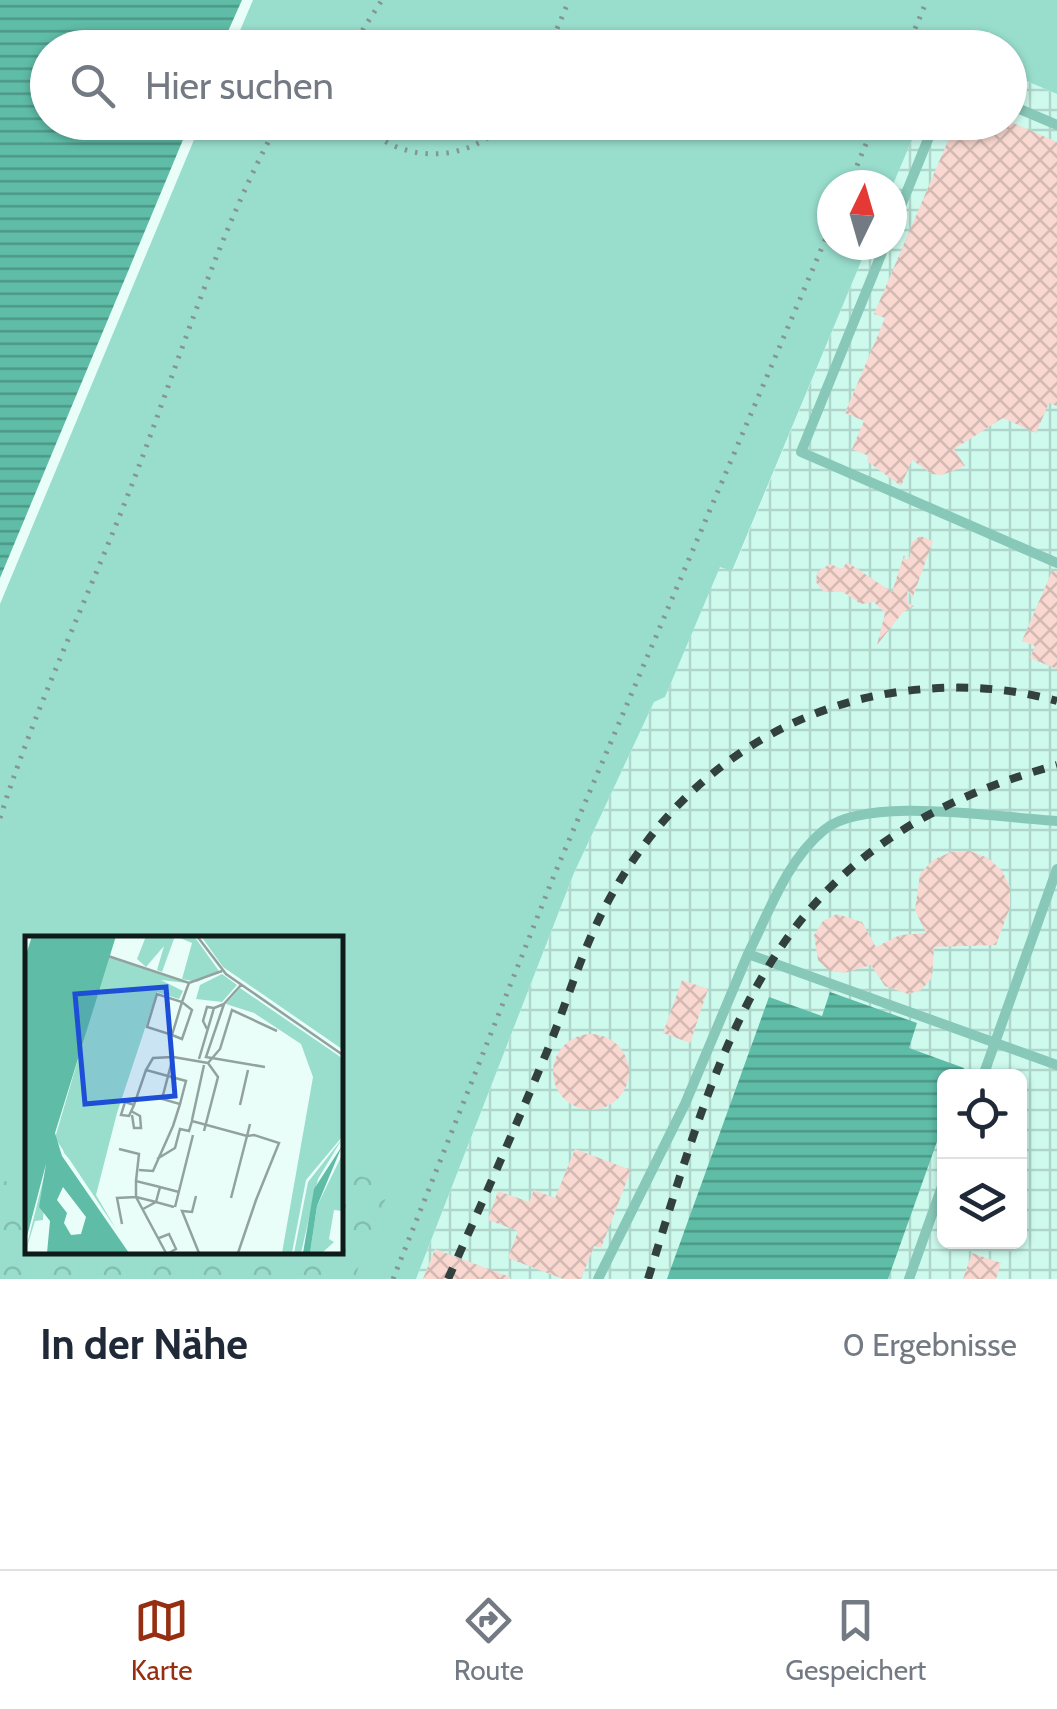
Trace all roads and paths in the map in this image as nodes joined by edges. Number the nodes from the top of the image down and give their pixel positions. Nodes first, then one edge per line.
1 (382, 0) edge
2 (570, 0) edge
3 (928, 0) edge
4 (363, 30) edge
5 (557, 30) edge
6 (915, 30) edge
7 (1027, 112) edge
8 (1057, 125) edge
9 (272, 140) edge
10 (377, 140) edge
11 (482, 140) edge
12 (867, 140) edge
13 (928, 140) edge
14 (854, 170) edge
15 (907, 191) edge
16 (817, 259) edge
17 (879, 260) edge
18 (1057, 564) edge
19 (0, 818) edge
20 (1057, 822) edge
21 (1057, 869) edge
22 (748, 954) junction
23 (995, 1042) junction
24 (1057, 1066) edge
25 (985, 1069) edge
26 (937, 1201) edge
27 (392, 1279) edge
28 (598, 1279) edge
29 (909, 1279) edge

1 - 4 path
2 - 5 path
3 - 6 path
7 - 8 lane
9 - 19 path
10 - 11 path
12 - 14 path
13 - 15 lane
16 - 27 path
17 - 18 lane
20 - 22 lane
21 - 23 lane
22 - 23 lane
22 - 28 lane
23 - 24 lane
23 - 25 lane
26 - 29 lane

